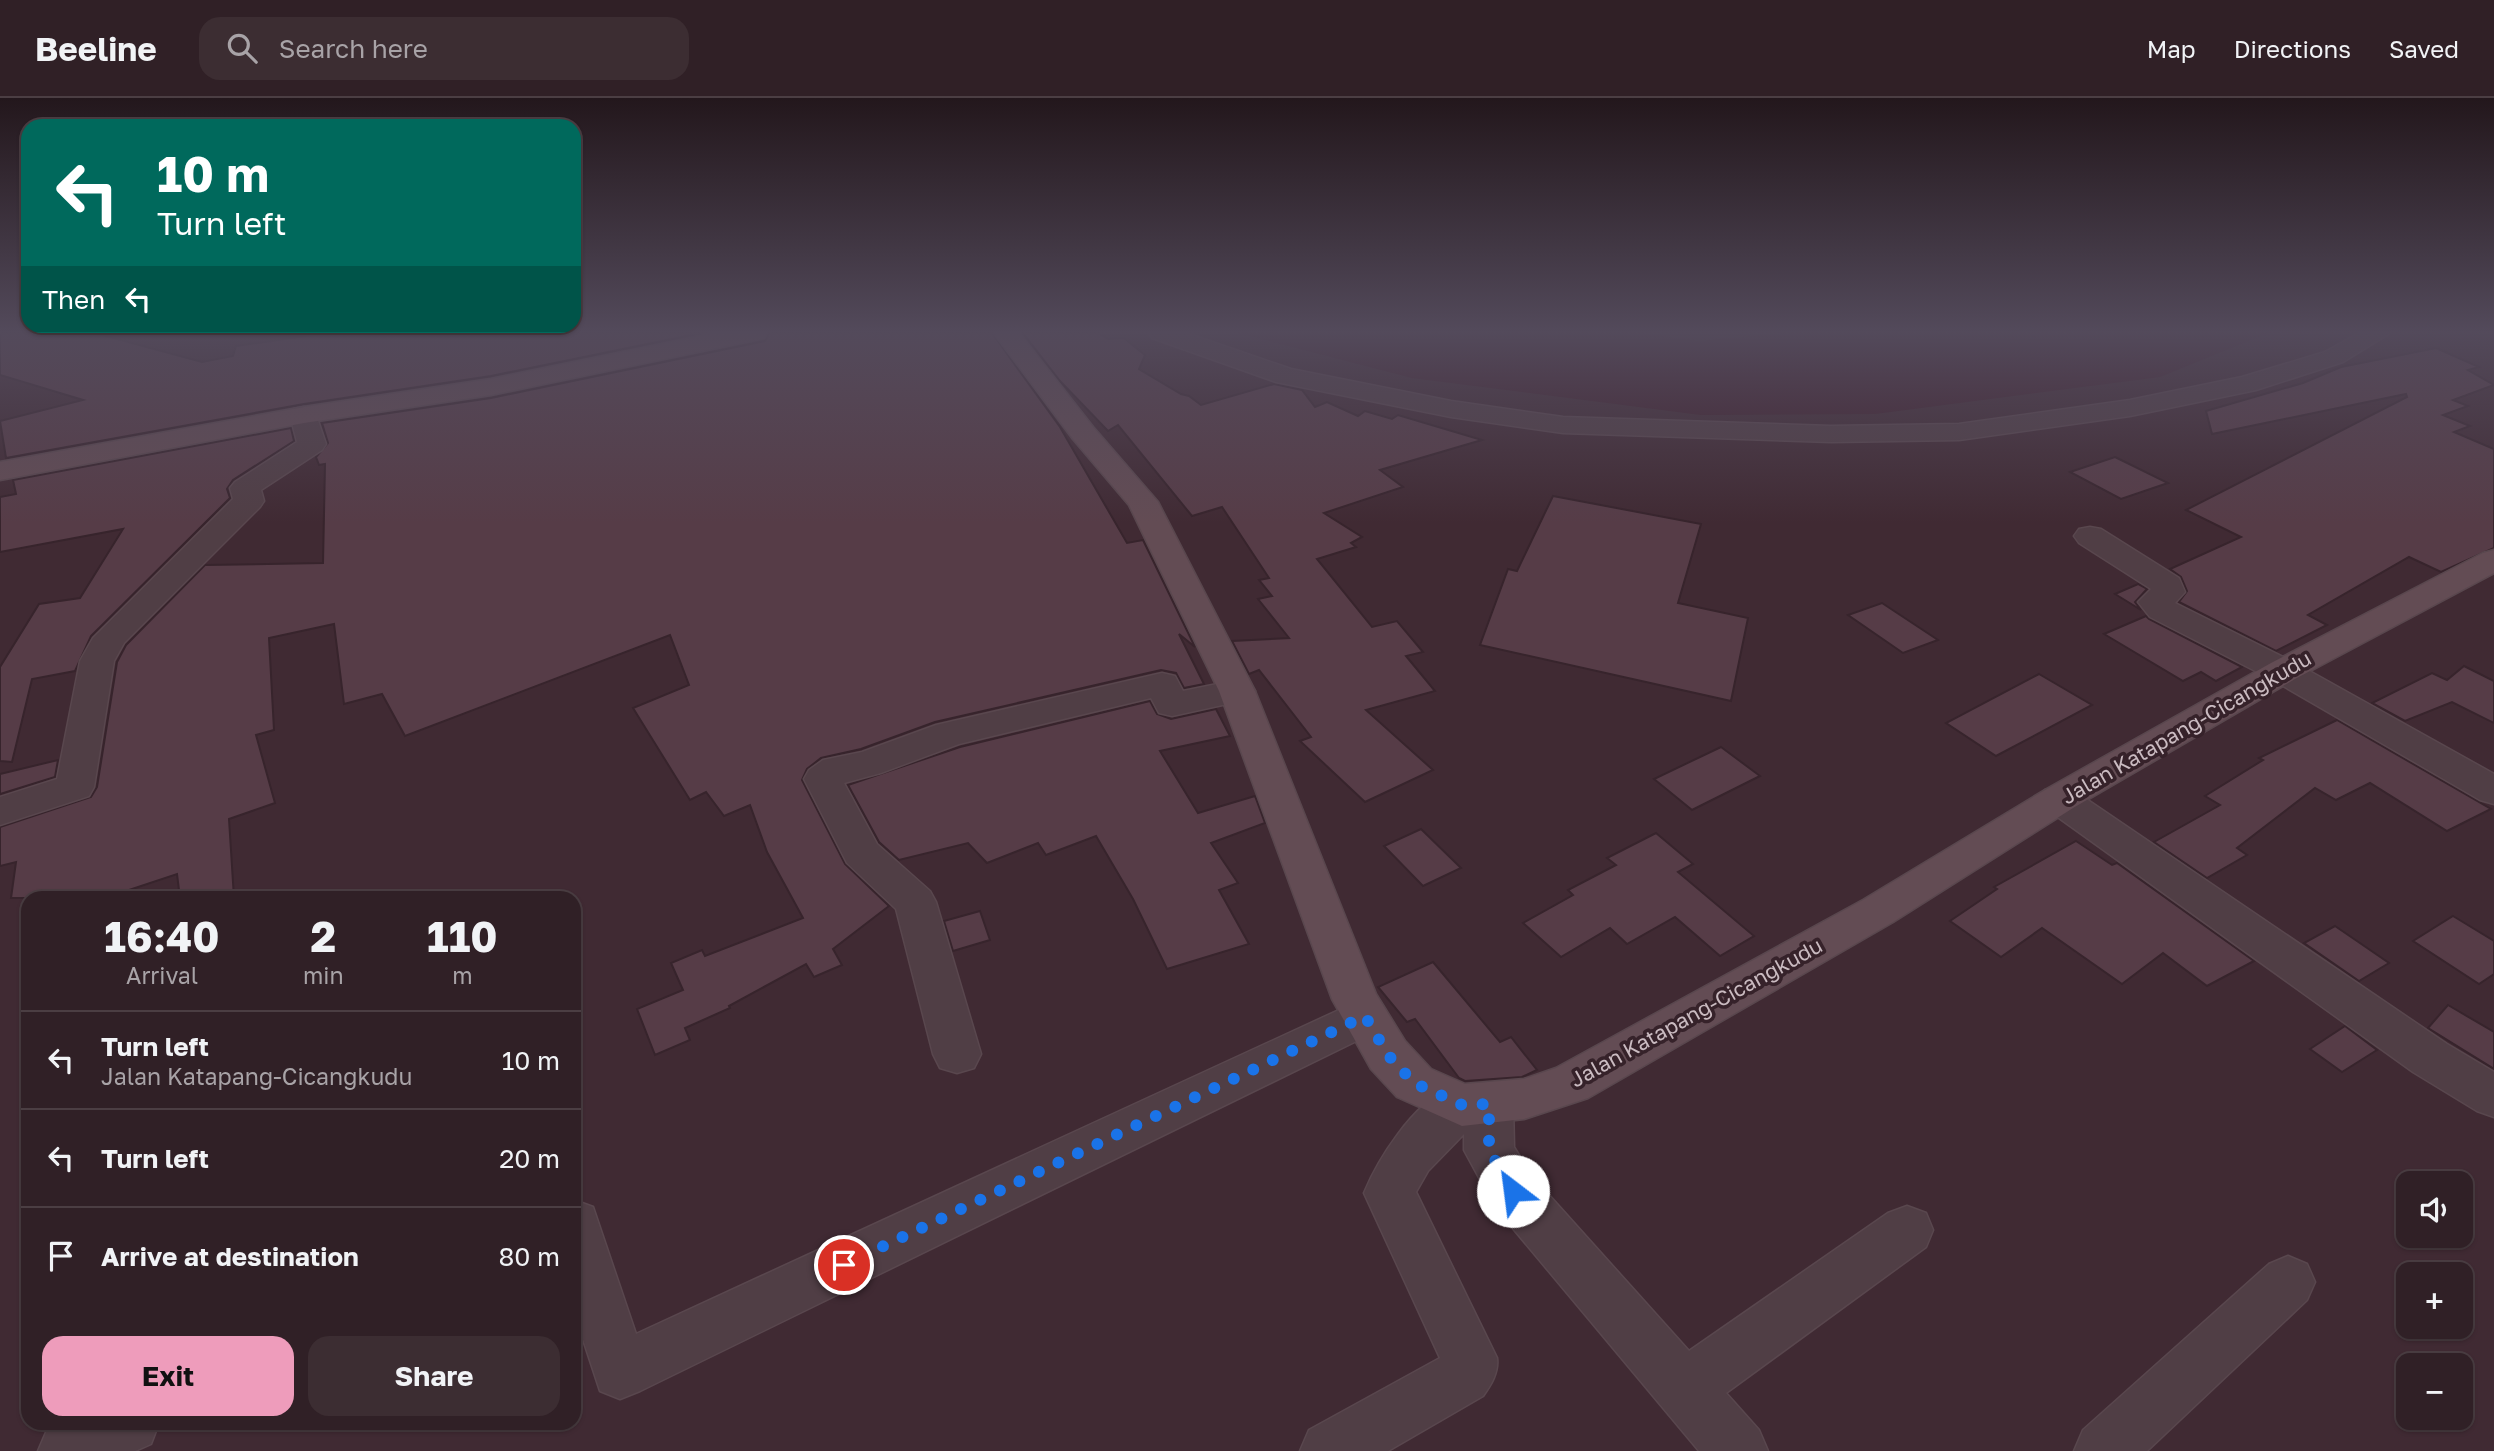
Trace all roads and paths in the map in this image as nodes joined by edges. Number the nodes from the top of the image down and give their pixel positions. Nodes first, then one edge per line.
1 (430, 396) edge
2 (1054, 396) edge
3 (1387, 396) edge
4 (2184, 396) edge
5 (304, 415) junction
6 (0, 471) edge
7 (2090, 536) dead end
8 (2493, 561) edge
9 (2283, 671) junction
10 (1237, 691) junction
11 (2494, 791) edge
12 (2059, 799) junction
13 (0, 811) edge
14 (1365, 1016) junction
15 (957, 1054) dead end
16 (2494, 1097) edge
17 (1476, 1105) junction
18 (1907, 1230) dead end
19 (581, 1246) edge
20 (2288, 1282) dead end
21 (1684, 1389) junction
22 (114, 1430) edge
23 (68, 1451) edge
24 (1330, 1451) edge
25 (1738, 1451) edge
26 (2104, 1451) edge

1 - 5 street
2 - 10 street
3 - 4 street
5 - 6 street
5 - 13 street
7 - 9 street
8 - 9 street, Jalan Katapang-Cicangkudu
9 - 11 street
9 - 12 street, Jalan Katapang-Cicangkudu
10 - 14 street
10 - 15 street
12 - 16 street
12 - 17 street, Jalan Katapang-Cicangkudu
14 - 17 street
14 - 19 street
17 - 21 street
17 - 24 street
18 - 21 street
20 - 26 street
21 - 25 street
22 - 23 street

